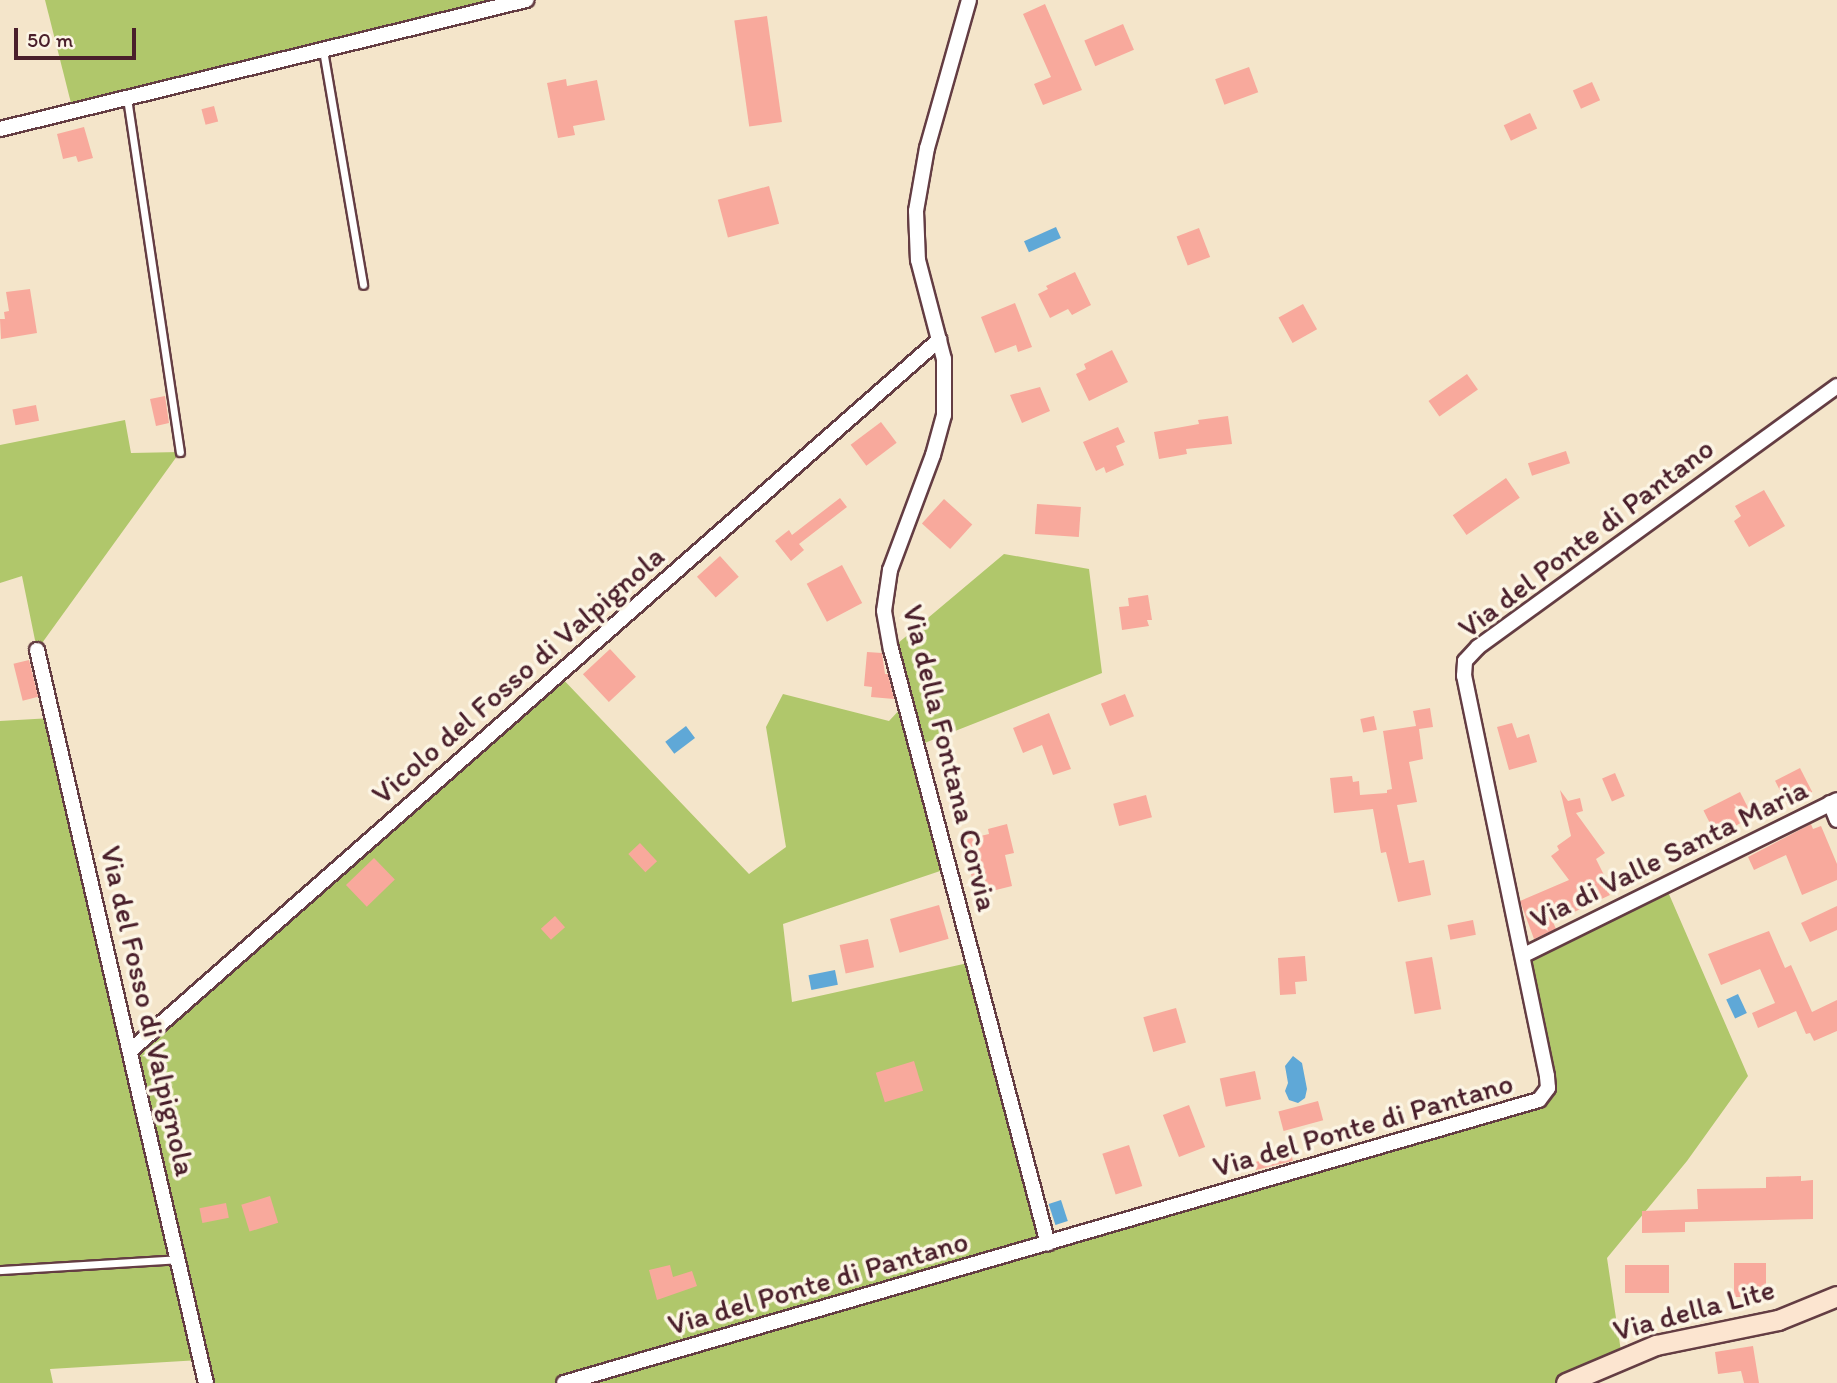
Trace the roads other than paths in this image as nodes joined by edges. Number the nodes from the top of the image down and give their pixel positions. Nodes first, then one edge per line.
1 (526, 0) edge
2 (970, 0) edge
3 (323, 50) junction
4 (127, 97) junction
5 (0, 129) edge
6 (363, 285) dead end
7 (939, 340) junction
8 (1837, 386) edge
9 (180, 452) dead end
10 (37, 650) dead end
11 (1834, 802) edge
12 (1837, 820) edge
13 (1524, 955) junction
14 (131, 1050) junction
15 (1048, 1244) junction
16 (178, 1259) junction
17 (0, 1270) edge
18 (1837, 1296) edge
19 (206, 1383) edge
20 (564, 1383) edge
21 (1566, 1383) edge

1 - 3 street
2 - 7 street, Via della Fontana Corvia
3 - 4 street
3 - 6 lane
4 - 5 street
4 - 9 lane
7 - 14 street, Vicolo del Fosso di Valpignola
7 - 15 street, Via della Fontana Corvia
8 - 13 street, Via del Ponte di Pantano
10 - 14 street, Via del Fosso di Valpignola
11 - 12 street
11 - 13 street, Via di Valle Santa Maria
13 - 15 street, Via del Ponte di Pantano
14 - 16 street, Via del Fosso di Valpignola
15 - 20 street, Via del Ponte di Pantano
16 - 17 lane
16 - 19 street, Via del Fosso di Valpignola
18 - 21 street, Via della Lite

